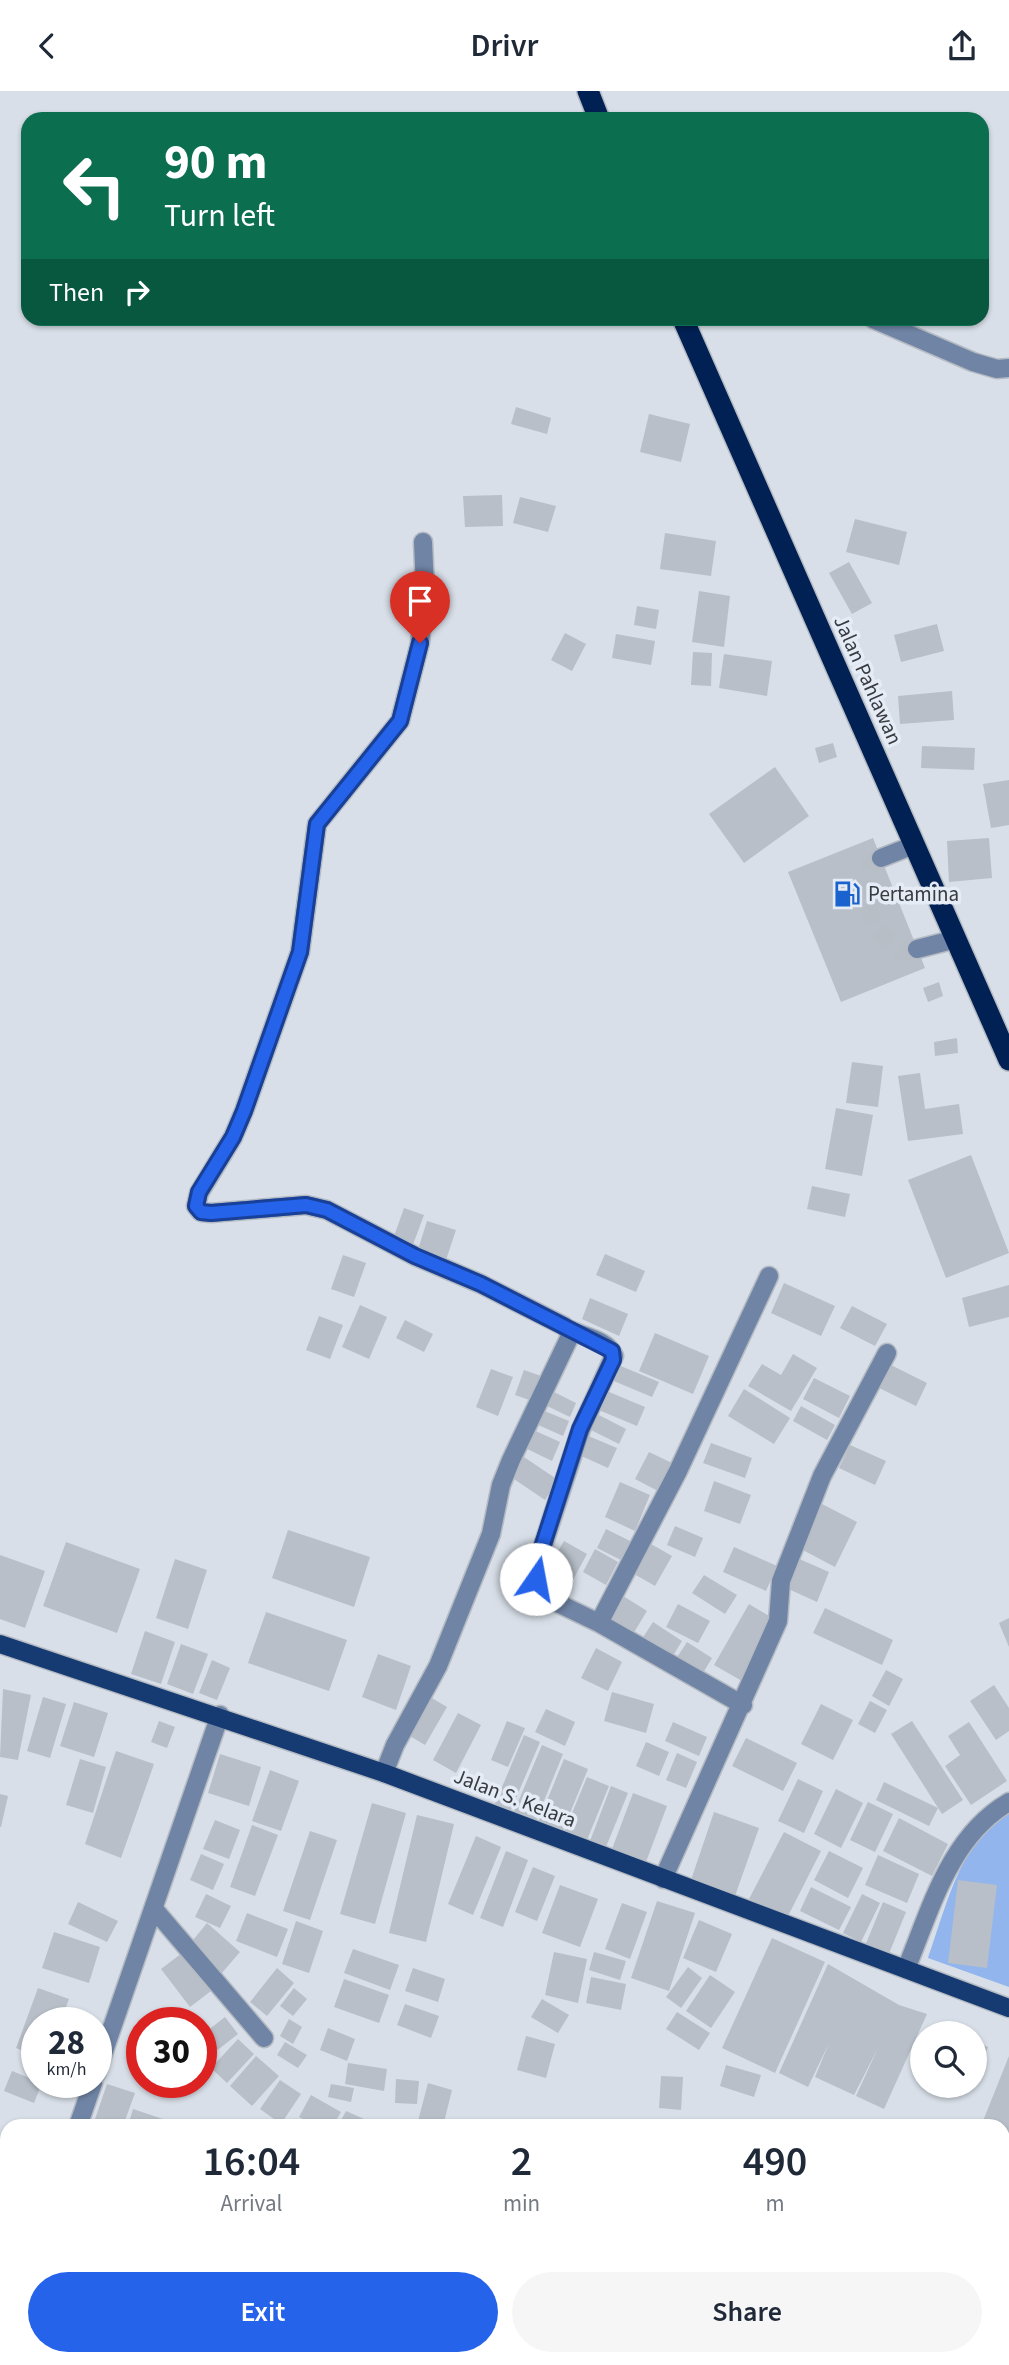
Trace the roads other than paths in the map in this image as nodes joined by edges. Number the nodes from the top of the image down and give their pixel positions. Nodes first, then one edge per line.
1 (587, 91) edge
2 (596, 112) edge
3 (686, 326) edge
4 (889, 326) edge
5 (1009, 368) edge
6 (423, 542) dead end
7 (914, 845) junction
8 (881, 859) tunnel mouth
9 (956, 939) junction
10 (917, 949) tunnel mouth
11 (1009, 1060) edge
12 (769, 1276) dead end
13 (570, 1330) junction
14 (887, 1353) dead end
15 (599, 1623) junction
16 (0, 1644) edge
17 (743, 1705) junction
18 (220, 1716) junction
19 (384, 1773) junction
20 (1009, 1802) edge
21 (663, 1878) junction
22 (154, 1909) junction
23 (906, 1969) junction
24 (1009, 2008) edge
25 (112, 2028) edge
26 (264, 2038) dead end
27 (90, 2098) edge
28 (85, 2119) edge

1 - 2 highway
3 - 7 highway, Jalan Pahlawan
4 - 5 street
6 - 13 street
7 - 8 street
7 - 9 highway, Jalan Pahlawan
9 - 10 street
9 - 11 highway, Jalan Pahlawan
12 - 15 street
13 - 15 street
13 - 19 street
14 - 17 street
15 - 17 street
16 - 18 main road, Jalan S. Kelara
17 - 21 street
18 - 19 main road, Jalan S. Kelara
18 - 22 street
19 - 21 main road, Jalan S. Kelara
20 - 23 street
21 - 23 main road, Jalan S. Kelara
22 - 25 street
22 - 26 street
23 - 24 main road, Jalan S. Kelara
27 - 28 street

